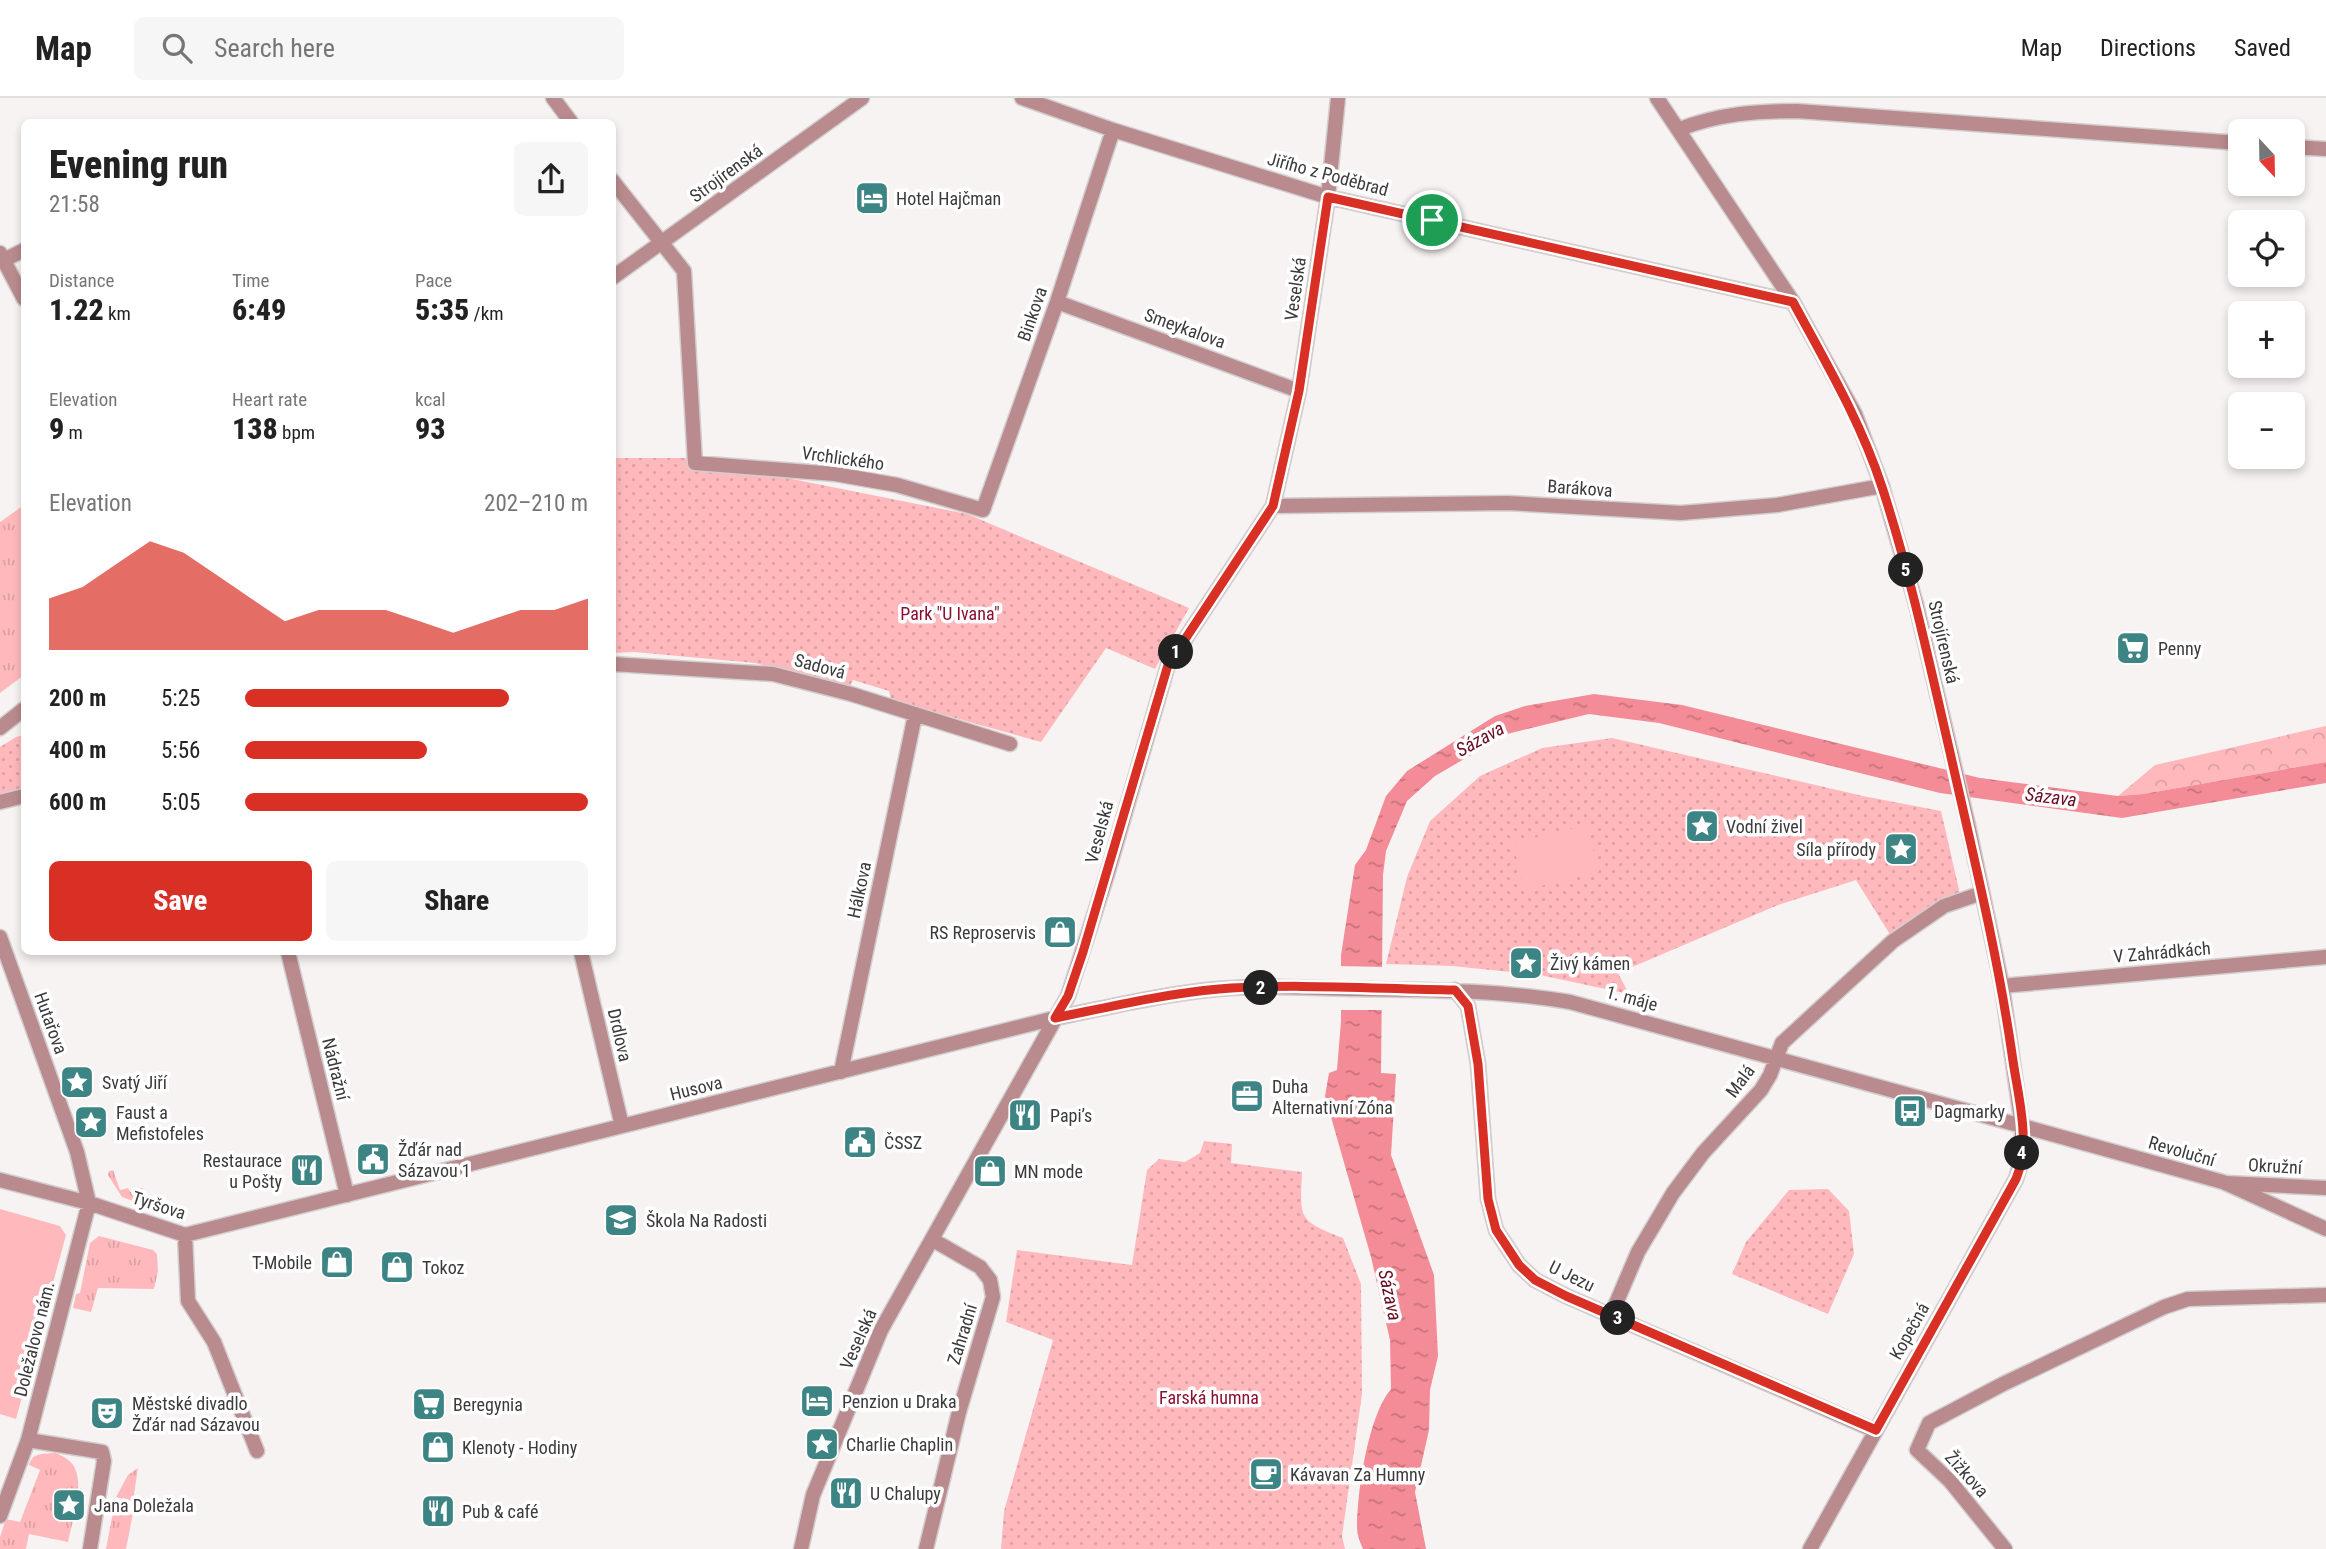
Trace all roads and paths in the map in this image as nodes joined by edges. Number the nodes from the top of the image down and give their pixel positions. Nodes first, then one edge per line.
1 (553, 98) edge
2 (862, 98) edge
3 (1022, 98) edge
4 (1338, 98) edge
5 (1657, 98) edge
6 (568, 119) edge
7 (1680, 129) junction
8 (1113, 130) junction
9 (2228, 142) edge
10 (2305, 148) edge
11 (2326, 149) edge
12 (616, 185) edge
13 (1328, 197) junction
14 (662, 243) junction
15 (21, 251) edge
16 (2, 256) edge
17 (616, 275) edge
18 (21, 293) edge
19 (1057, 302) junction
20 (1793, 302) junction
21 (1299, 391) junction
22 (1882, 486) junction
23 (1273, 506) junction
24 (983, 510) joint
25 (616, 664) edge
26 (21, 711) edge
27 (915, 715) junction
28 (0, 728) edge
29 (1010, 744) dead end
30 (21, 797) edge
31 (0, 802) edge
32 (1982, 893) junction
33 (0, 937) edge
34 (289, 955) edge
35 (582, 955) edge
36 (2326, 957) edge
37 (2002, 986) junction
38 (1455, 990) junction
39 (1055, 1018) junction
40 (1775, 1057) junction
41 (841, 1072) junction
42 (622, 1126) junction
43 (2022, 1126) junction
44 (0, 1180) edge
45 (2223, 1182) junction
46 (2326, 1188) edge
47 (347, 1195) junction
48 (89, 1203) junction
49 (2326, 1229) edge
50 (185, 1235) junction
51 (933, 1240) junction
52 (2326, 1295) edge
53 (1611, 1315) junction
54 (1876, 1430) junction
55 (28, 1440) junction
56 (257, 1451) dead end
57 (0, 1516) edge
58 (90, 1549) edge
59 (801, 1549) edge
60 (926, 1549) edge
61 (1810, 1549) edge
62 (2005, 1549) edge

1 - 6 street
2 - 14 street, Strojírenská
3 - 8 street, Jiřího z Poděbrad
4 - 13 street, Veselská
5 - 7 street, Strojírenská
7 - 9 street
7 - 20 street, Strojírenská
8 - 13 street, Jiřího z Poděbrad
8 - 19 street, Binkova
10 - 11 street
12 - 14 street
13 - 20 street, Jiřího z Poděbrad
13 - 21 street, Veselská
14 - 17 street, Strojírenská
14 - 24 street, Vrchlického
15 - 16 street
16 - 18 street
19 - 21 street, Smeykalova
19 - 24 street, Binkova
20 - 22 street, Strojírenská
21 - 23 street, Veselská
22 - 23 street, Barákova
22 - 32 street, Strojírenská
23 - 39 street, Veselská
25 - 27 street, Sadová
26 - 28 street
27 - 29 street, Sadová
27 - 41 street, Hálkova
30 - 31 street
32 - 37 street, Strojírenská
32 - 40 street, Malá
33 - 48 street, Hutařova
34 - 47 street, Nádražní
35 - 42 street, Drdlova
36 - 37 street, V Zahrádkách
37 - 43 street, Strojírenská
38 - 39 street, 1. máje
38 - 40 street, 1. máje
38 - 53 street, U Jezu
39 - 41 street, Husova
39 - 51 street, Veselská
40 - 43 street, 1. máje
40 - 53 street, Malá
41 - 42 street, Husova
42 - 47 street, Husova
43 - 45 street, Revoluční
43 - 54 street, Kopečná
44 - 48 street, Tyršova
45 - 46 street, Okružní
45 - 49 street, Revoluční
47 - 50 street, Tyršova
48 - 50 street, Tyršova
48 - 55 street, Doležalovo nám.
50 - 56 street
51 - 59 street, Veselská
51 - 60 street, Zahradní
52 - 62 street, Žižkova
53 - 54 street, U Jezu
54 - 61 street, Kopečná
55 - 57 street, Doležalovo nám.
55 - 58 street

